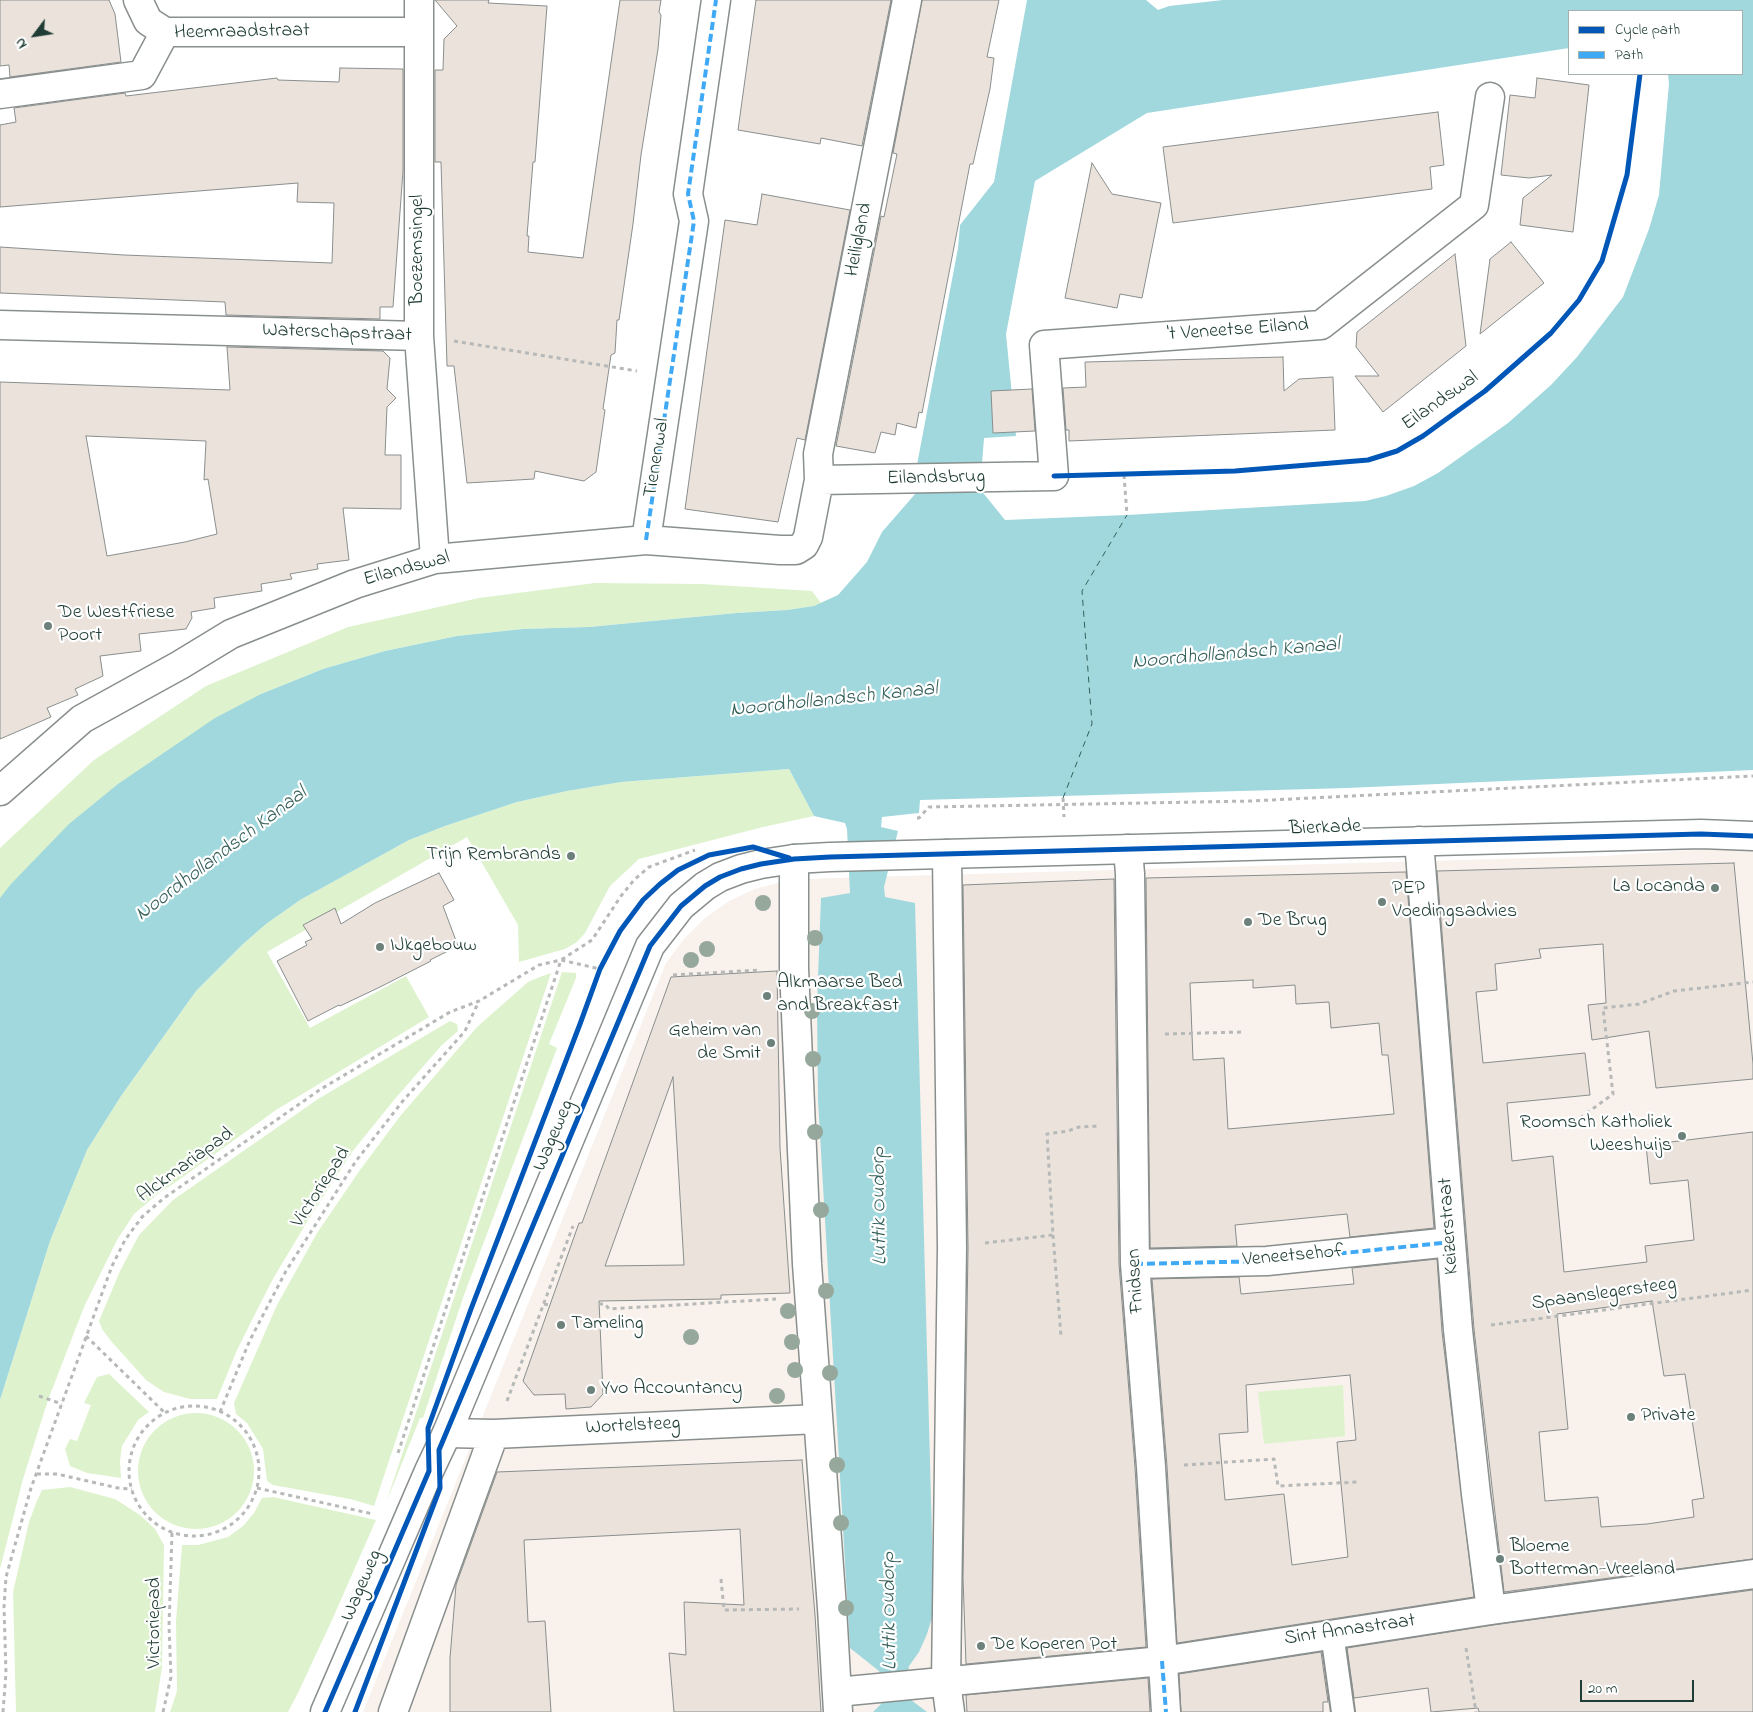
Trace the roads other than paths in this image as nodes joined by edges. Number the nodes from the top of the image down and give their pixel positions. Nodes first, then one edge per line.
1 (138, 0) edge
2 (419, 0) edge
3 (716, 0) edge
4 (907, 0) edge
5 (166, 32) junction
6 (419, 32) junction
7 (0, 94) edge
8 (1490, 96) dead end
9 (0, 325) edge
10 (419, 336) junction
11 (1054, 476) joint
12 (819, 480) junction
13 (646, 540) junction
14 (435, 558) junction
15 (0, 791) edge
16 (1753, 836) edge
17 (1419, 841) junction
18 (1128, 849) junction
19 (947, 854) junction
20 (794, 859) junction
21 (1451, 1242) junction
22 (1135, 1264) junction
23 (818, 1419) junction
24 (447, 1433) junction
25 (494, 1434) junction
26 (1753, 1574) edge
27 (1491, 1610) junction
28 (1332, 1633) junction
29 (1162, 1660) junction
30 (946, 1682) junction
31 (838, 1702) edge
32 (325, 1712) edge
33 (393, 1712) edge
34 (950, 1712) edge
35 (1166, 1712) edge
36 (1343, 1712) edge

1 - 5 street
2 - 6 street, Boezemsingel
3 - 13 street, Tienenwal
4 - 12 street, Heiligland
5 - 6 street, Heemraadstraat
5 - 7 street, Heemraadstraat
6 - 10 street, Boezemsingel
8 - 11 street, 't Veneetse Eiland
9 - 10 street, Waterschapstraat
10 - 14 street, Boezemsingel
11 - 12 street, Eilandsbrug
12 - 13 street, Eilandswal
13 - 14 street, Eilandswal
14 - 15 street, Eilandswal
16 - 17 street, Bierkade
17 - 18 street, Bierkade
17 - 21 street, Keizerstraat
18 - 19 street, Bierkade
18 - 22 street, Fnidsen
19 - 20 street, Bierkade
19 - 30 street
20 - 23 street
20 - 24 street, Wageweg
21 - 22 street, Veneetsehof
21 - 27 street, Keizerstraat
22 - 29 street, Fnidsen
23 - 25 street, Wortelsteeg
23 - 31 street
24 - 25 street, Wortelsteeg
24 - 32 street, Wageweg
25 - 33 street
26 - 27 street, Sint Annastraat
27 - 28 street, Sint Annastraat
28 - 29 street, Sint Annastraat
28 - 36 lane
29 - 30 street, Sint Annastraat
29 - 35 street, Fnidsen
30 - 31 street, Sint Annastraat
30 - 34 street

